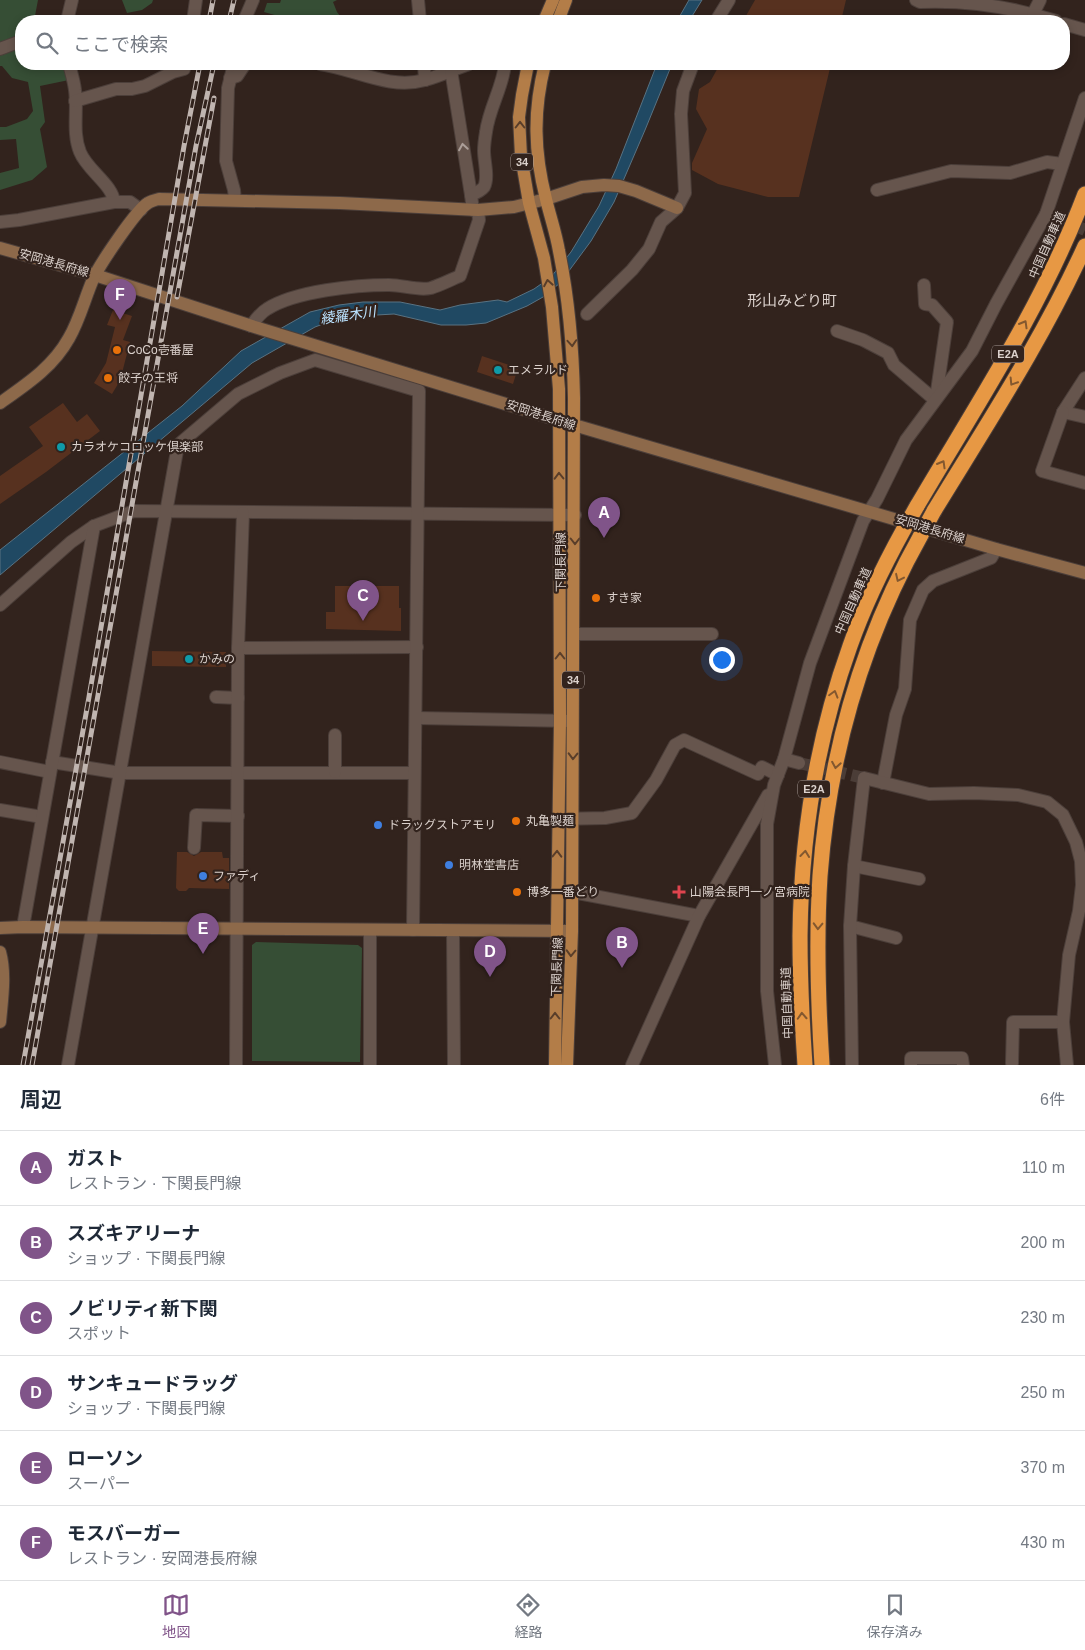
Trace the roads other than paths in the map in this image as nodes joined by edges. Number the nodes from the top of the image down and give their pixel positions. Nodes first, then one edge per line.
1 (72, 0) edge
2 (196, 0) edge
3 (253, 0) edge
4 (418, 0) edge
5 (553, 0) edge
6 (566, 0) edge
7 (729, 0) edge
8 (916, 0) edge
9 (1040, 0) edge
10 (1033, 14) junction
11 (68, 15) edge
12 (193, 15) edge
13 (247, 15) edge
14 (419, 15) edge
15 (547, 15) edge
16 (560, 15) edge
17 (720, 15) edge
18 (1036, 15) edge
19 (1070, 26) edge
20 (1085, 30) edge
21 (15, 43) edge
22 (0, 49) edge
23 (70, 70) edge
24 (180, 70) edge
25 (232, 70) edge
26 (241, 70) edge
27 (347, 70) edge
28 (424, 70) edge
29 (450, 70) joint
30 (504, 70) edge
31 (527, 70) edge
32 (544, 70) edge
33 (691, 70) edge
34 (230, 78) junction
35 (425, 80) junction
36 (1085, 98) edge
37 (75, 101) junction
38 (1062, 164) junction
39 (877, 190) dead end
40 (1085, 194) edge
41 (471, 195) junction
42 (546, 199) junction
43 (235, 200) junction
44 (114, 202) junction
45 (530, 203) junction
46 (677, 208) junction
47 (140, 210) junction
48 (476, 210) junction
49 (1046, 214) junction
50 (1059, 218) tunnel mouth
51 (0, 222) edge
52 (1085, 246) edge
53 (0, 248) edge
54 (95, 275) junction
55 (924, 285) dead end
56 (587, 314) dead end
57 (255, 327) junction
58 (836, 331) dead end
59 (1085, 378) edge
60 (935, 400) junction
61 (0, 403) edge
62 (1063, 412) junction
63 (1085, 417) edge
64 (559, 420) junction
65 (574, 426) junction
66 (1085, 483) edge
67 (165, 511) junction
68 (870, 511) junction
69 (243, 513) junction
70 (418, 514) junction
71 (560, 515) junction
72 (575, 515) junction
73 (94, 526) junction
74 (996, 549) junction
75 (1085, 573) edge
76 (0, 605) edge
77 (574, 634) junction
78 (712, 634) dead end
79 (416, 647) junction
80 (238, 648) junction
81 (216, 697) dead end
82 (238, 698) junction
83 (416, 718) junction
84 (560, 721) junction
85 (573, 722) junction
86 (335, 735) dead end
87 (784, 759) junction
88 (0, 762) edge
89 (800, 763) tunnel mouth
90 (51, 767) junction
91 (120, 772) junction
92 (238, 772) junction
93 (335, 772) junction
94 (414, 772) junction
95 (776, 780) junction
96 (883, 783) junction
97 (0, 810) edge
98 (238, 816) junction
99 (42, 817) junction
100 (558, 819) junction
101 (572, 819) junction
102 (194, 848) dead end
103 (854, 866) junction
104 (920, 879) dead end
105 (557, 888) junction
106 (572, 891) junction
107 (1082, 911) edge
108 (699, 916) junction
109 (850, 926) junction
110 (23, 927) junction
111 (0, 928) edge
112 (91, 928) junction
113 (238, 930) junction
114 (414, 930) junction
115 (370, 931) junction
116 (556, 931) junction
117 (572, 931) junction
118 (454, 932) junction
119 (896, 938) dead end
120 (0, 952) edge
121 (1, 995) edge
122 (0, 1022) edge
123 (1063, 1022) junction
124 (1012, 1063) dead end
125 (68, 1065) edge
126 (236, 1065) edge
127 (370, 1065) edge
128 (454, 1065) edge
129 (555, 1065) edge
130 (567, 1065) edge
131 (632, 1065) edge
132 (775, 1065) edge
133 (805, 1065) edge
134 (822, 1065) edge
135 (852, 1065) edge
136 (911, 1065) edge
137 (962, 1065) edge
138 (1067, 1065) edge

1 - 11 street
2 - 12 street
3 - 13 street
4 - 14 street
5 - 15 main road
6 - 16 main road
7 - 17 street
8 - 10 street
9 - 10 street
10 - 18 street
19 - 20 street
21 - 22 street
23 - 37 street
24 - 37 street
25 - 34 street
26 - 34 street
27 - 35 street
28 - 35 street
29 - 35 street
41 -> 29 street
30 - 41 street
45 -> 31 main road, 下関長門線 / 34
32 - 42 main road, 下関長門線 / 34
33 - 46 street
34 - 43 street
36 - 38 street
37 - 44 street
38 - 39 street
38 - 49 street
133 -> 40 highway, 中国自動車道 / E2A, bridge
41 - 48 street
42 - 45 street
42 - 46 street
42 -> 65 main road, 下関長門線 / 34
43 - 47 street
43 - 48 street
44 - 47 street
44 - 51 street
45 - 48 street
64 -> 45 main road, 下関長門線 / 34
46 - 56 street
47 - 54 street
48 - 57 street
49 - 50 street
49 - 60 street
52 -> 134 highway, E2A, bridge
53 - 54 street, 安岡港長府線
54 - 57 street, 安岡港長府線
54 - 61 street
55 - 60 street
57 - 64 street, 安岡港長府線
58 - 60 street
59 - 62 street
60 - 68 street
62 - 63 street
62 - 66 street
64 - 65 street, 安岡港長府線
71 -> 64 main road, 下関長門線 / 34
65 - 68 street, 安岡港長府線
65 - 72 main road, 下関長門線 / 34
67 - 69 street
67 - 70 street
67 - 73 street
67 - 91 street
68 - 74 street, 安岡港長府線
68 - 87 street
69 - 70 street
69 - 80 street
70 - 71 street
70 - 79 street
71 - 72 street
84 -> 71 main road, 下関長門線 / 34
72 -> 77 main road, 下関長門線 / 34
73 - 76 street
73 - 90 street
74 - 75 street, 安岡港長府線
74 - 96 street
77 - 78 street
77 - 85 main road, 下関長門線 / 34
79 - 80 street
79 - 83 street
80 - 82 street
81 - 82 street
82 - 92 street
83 - 84 street
83 - 94 street
84 - 85 street
84 - 100 main road, 下関長門線 / 34
85 -> 101 main road, 下関長門線 / 34
86 - 93 street
87 - 89 street
87 - 95 street
88 - 90 street
90 - 91 street
90 - 99 street
91 - 92 street
91 - 112 street
92 - 93 street
92 - 98 street
93 - 94 street
94 - 114 street
95 - 101 street
95 - 108 street
95 - 132 street
96 - 103 street
96 - 107 street
97 - 99 street
98 - 102 street
98 - 113 street
99 - 110 street
100 - 101 street
105 -> 100 main road, 下関長門線 / 34
101 - 106 main road, 下関長門線 / 34
103 - 104 street
103 - 109 street
105 - 106 street
105 - 116 main road, 下関長門線 / 34
106 - 108 street
106 - 117 main road, 下関長門線 / 34
107 - 123 street
108 - 131 street
109 - 119 street
109 - 135 street
110 - 111 street
110 - 112 street
112 - 113 street
112 - 125 street
113 - 115 street
113 - 126 street
114 - 115 street
114 - 118 street
115 - 127 street
116 - 117 street
116 - 118 street
129 -> 116 main road, 下関長門線 / 34
117 -> 130 main road, 下関長門線 / 34
118 - 128 street
120 - 121 street
121 - 122 street
123 - 124 street
123 - 138 street
136 - 137 street

